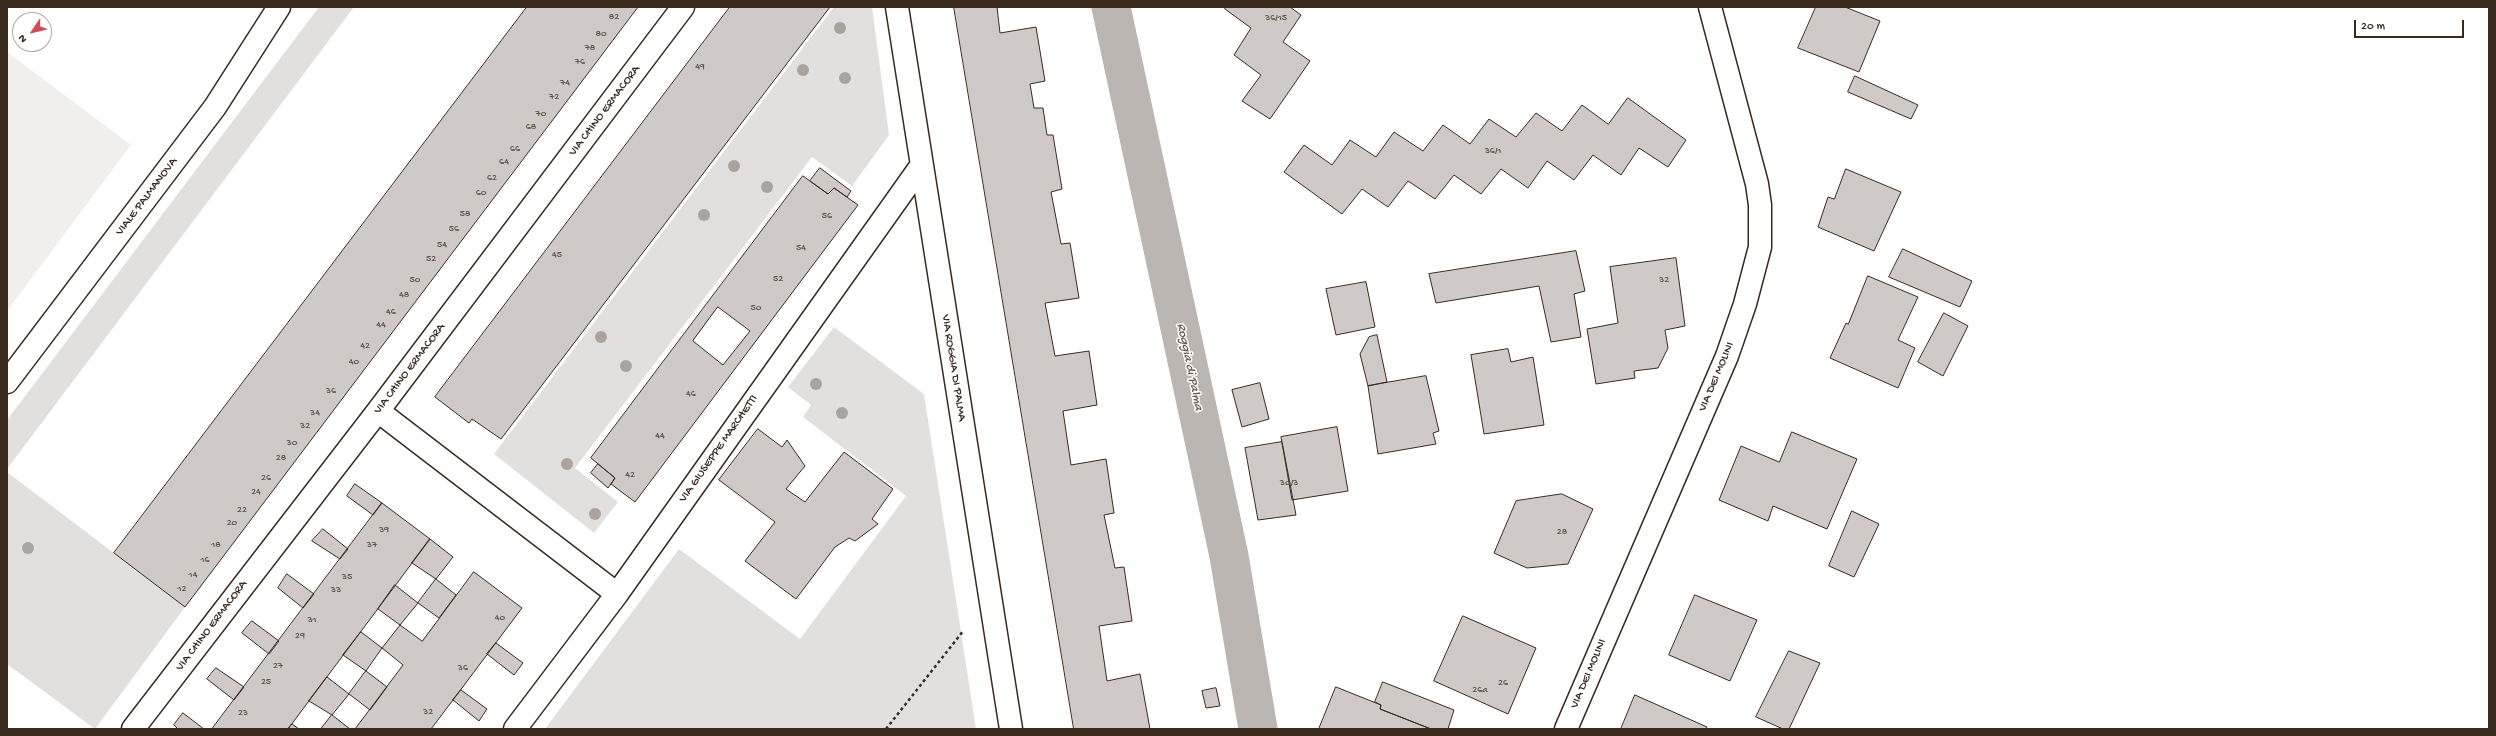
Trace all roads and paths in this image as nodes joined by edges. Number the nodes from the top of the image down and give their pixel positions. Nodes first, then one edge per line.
1 (280, 7) edge
2 (683, 7) edge
3 (897, 7) edge
4 (1710, 7) edge
5 (920, 166) junction
6 (7, 382) edge
7 (378, 412) junction
8 (616, 594) junction
9 (990, 596) junction
10 (133, 729) edge
11 (515, 729) edge
12 (886, 729) edge
13 (1011, 729) edge
14 (1566, 729) edge

1 - 6 street, VIALE PALMANOVA
2 - 7 street, VIA CHINO ERMACORA
3 - 5 street, VIA ROGGIA DI PALMA
4 - 14 street, VIA DEI MOLINI
5 - 8 street, VIA GIUSEPPE MARCHETTI
5 - 9 street, VIA ROGGIA DI PALMA
7 - 8 street
7 - 10 street, VIA CHINO ERMACORA
8 - 11 street, VIA GIUSEPPE MARCHETTI
9 - 12 path
9 - 13 street, VIA ROGGIA DI PALMA

